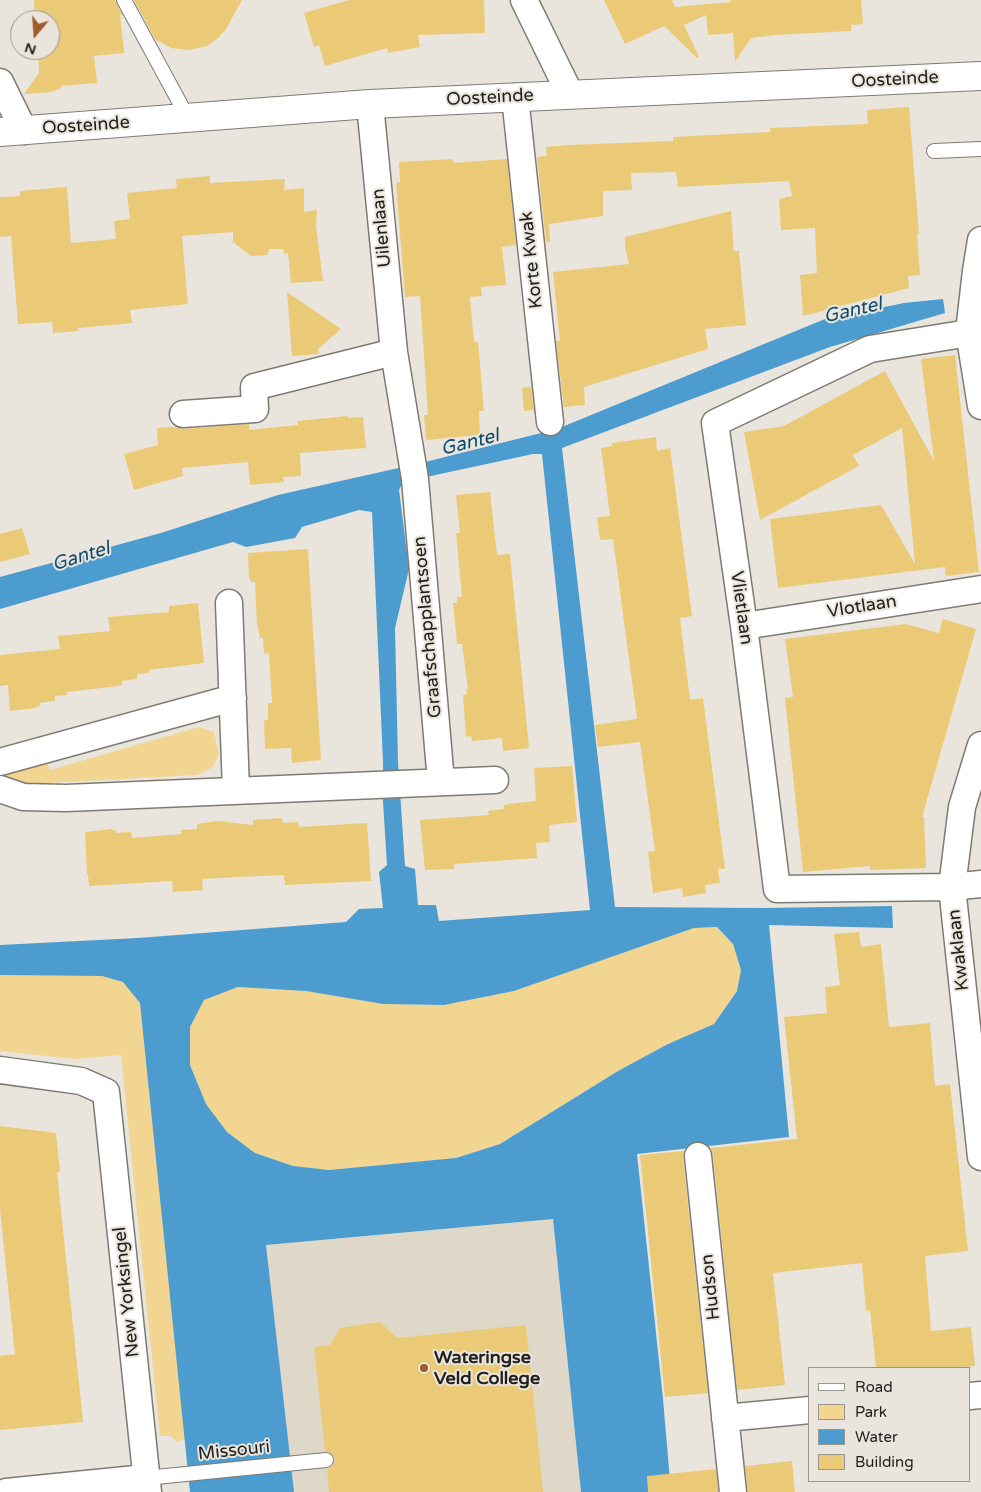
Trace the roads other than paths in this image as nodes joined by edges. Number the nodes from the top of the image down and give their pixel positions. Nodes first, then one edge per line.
1 (124, 0) edge
2 (524, 0) edge
3 (981, 76) edge
4 (0, 82) edge
5 (570, 94) junction
6 (515, 98) junction
7 (370, 104) junction
8 (188, 118) junction
9 (12, 131) edge
10 (981, 149) edge
11 (934, 151) dead end
12 (981, 240) edge
13 (975, 331) edge
14 (394, 352) junction
15 (981, 406) edge
16 (183, 414) dead end
17 (550, 422) dead end
18 (414, 472) joint
19 (981, 589) edge
20 (229, 603) dead end
21 (744, 626) junction
22 (233, 698) junction
23 (981, 745) edge
24 (0, 762) edge
25 (495, 780) dead end
26 (441, 782) junction
27 (0, 788) edge
28 (236, 790) junction
29 (981, 884) edge
30 (952, 887) junction
31 (0, 1070) edge
32 (977, 1079) edge
33 (698, 1156) dead end
34 (981, 1157) edge
35 (808, 1410) edge
36 (725, 1418) junction
37 (326, 1460) dead end
38 (147, 1485) edge
39 (6, 1492) edge
40 (733, 1492) edge

1 - 8 lane
2 - 5 street
3 - 5 street, Oosteinde
4 - 9 street
5 - 6 street, Oosteinde
6 - 7 street, Oosteinde
6 - 17 street, Korte Kwak
7 - 8 street, Oosteinde
7 - 14 street, Uilenlaan
8 - 9 street, Oosteinde
10 - 11 lane
12 - 13 street
13 - 15 street
13 - 21 street, Vlietlaan
14 - 16 street
14 - 18 street, Uilenlaan
18 - 26 street, Graafschapplantsoen
19 - 21 street, Vlotlaan
20 - 22 street
21 - 30 street, Vlietlaan
22 - 24 street
22 - 28 street
23 - 30 street, Kwaklaan
25 - 26 street
26 - 28 street
27 - 28 street
29 - 30 street
30 - 32 street, Kwaklaan
31 - 38 street, New Yorksingel
32 - 34 street, Kwaklaan
33 - 36 street, Hudson
35 - 36 street
36 - 40 street, Hudson
37 - 38 lane, Missouri
38 - 39 street

